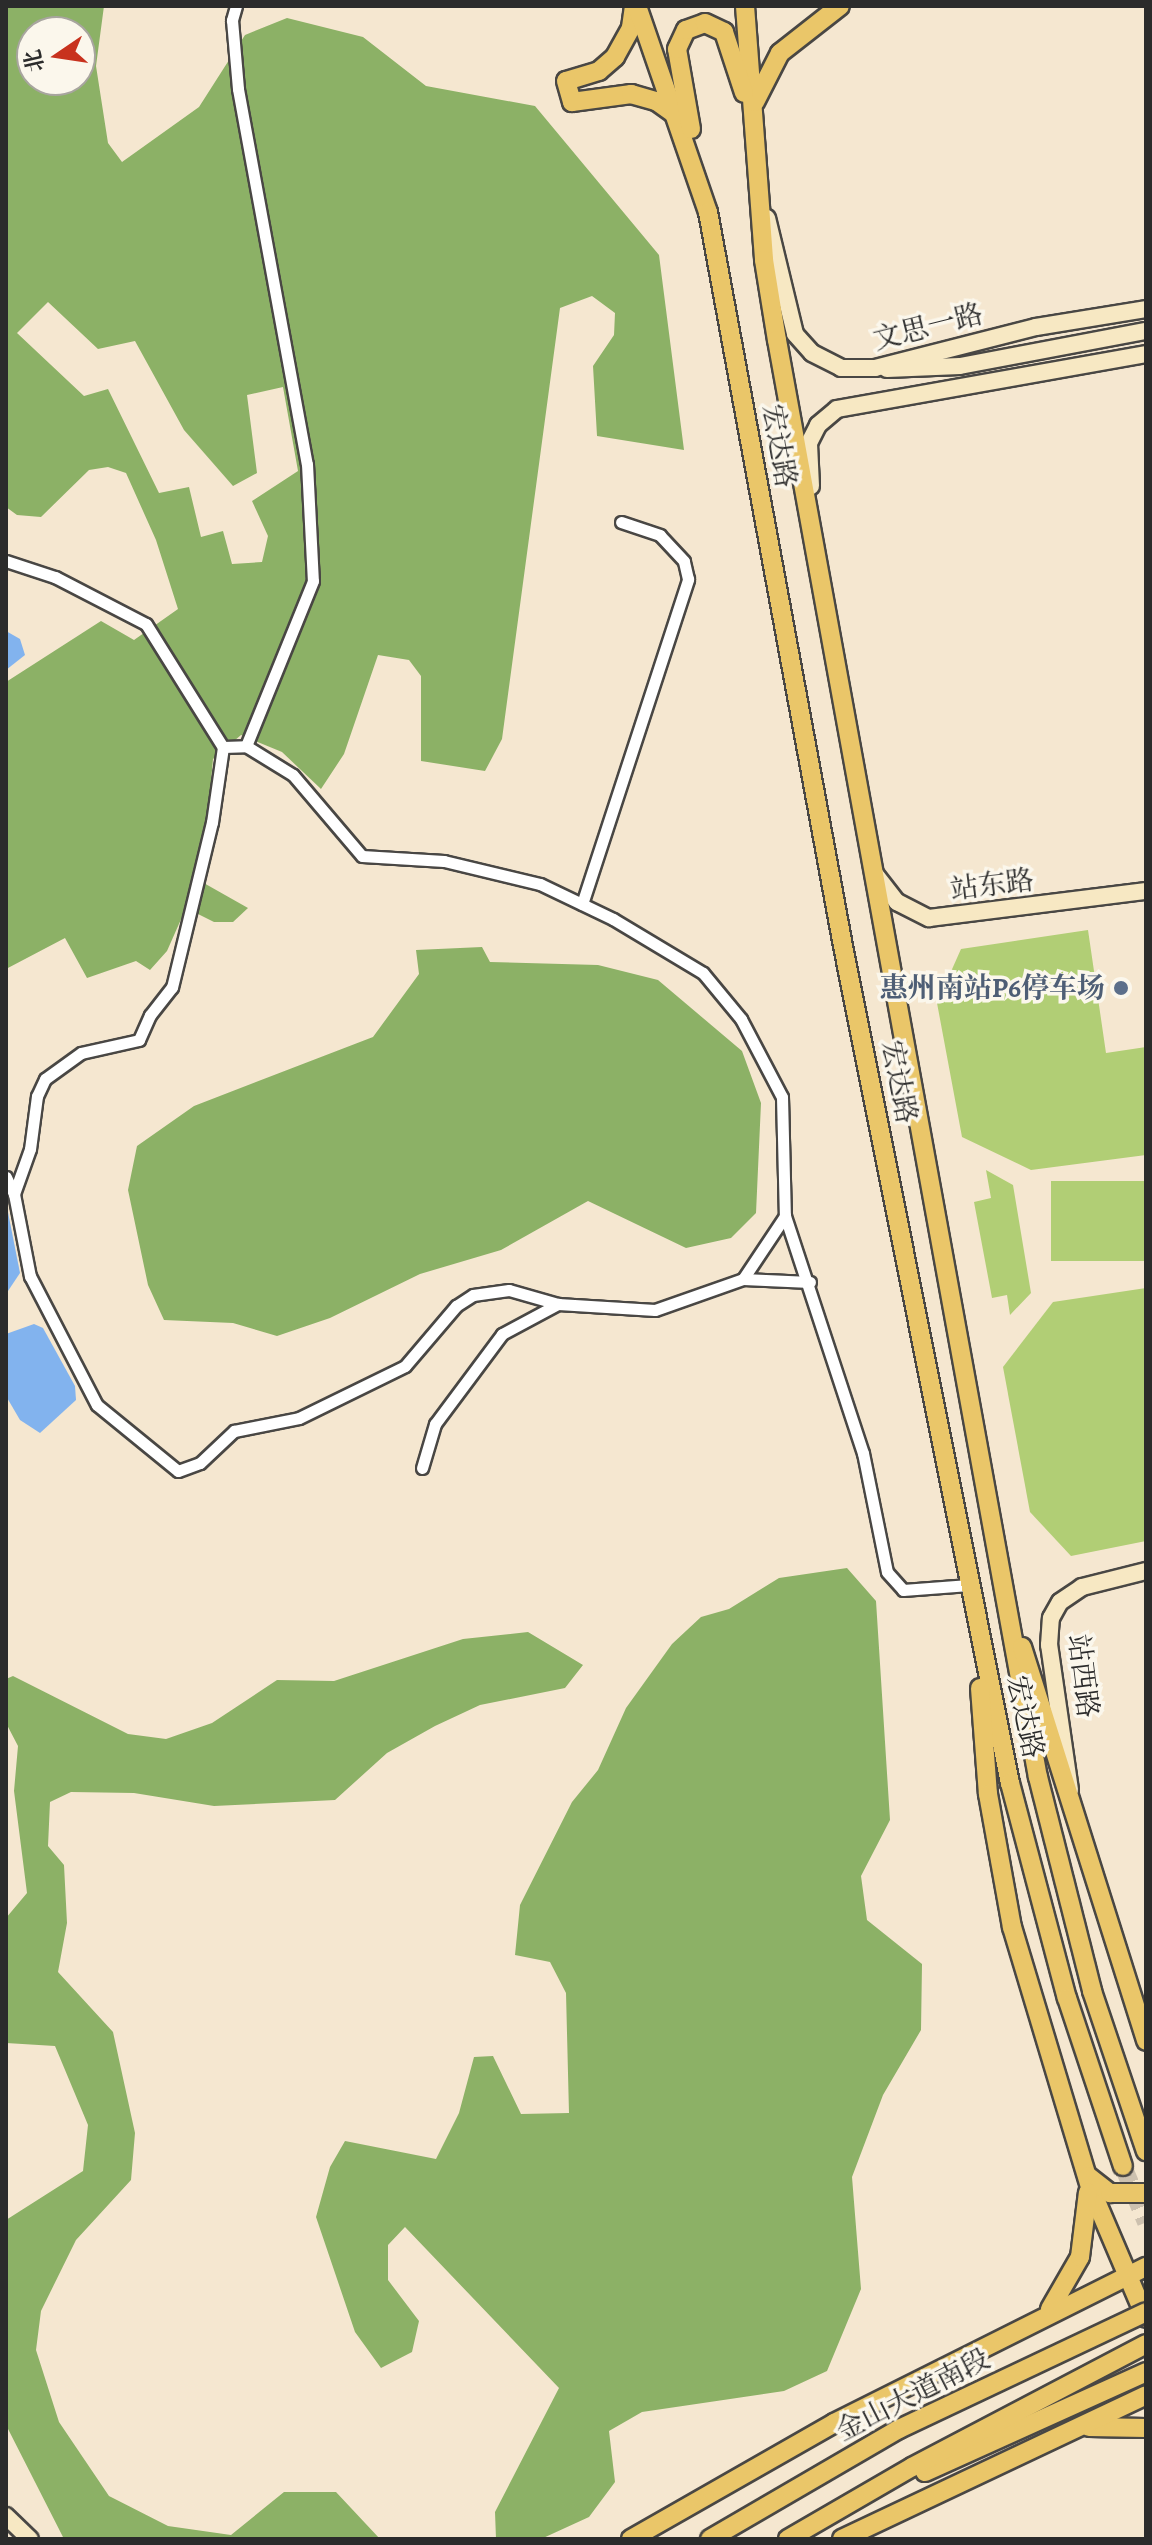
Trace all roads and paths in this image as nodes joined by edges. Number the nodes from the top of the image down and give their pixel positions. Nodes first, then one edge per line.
1 (236, 6) edge
2 (636, 6) edge
3 (745, 6) edge
4 (840, 6) edge
5 (752, 113) junction
6 (677, 115) junction
7 (755, 155) junction
8 (695, 164) junction
9 (757, 180) junction
10 (1146, 309) edge
11 (1146, 331) edge
12 (1146, 354) edge
13 (875, 368) junction
14 (621, 522) dead end
15 (811, 527) junction
16 (6, 561) edge
17 (246, 746) junction
18 (223, 747) junction
19 (871, 861) junction
20 (1146, 891) edge
21 (582, 904) junction
22 (6, 1177) edge
23 (14, 1194) junction
24 (785, 1216) junction
25 (743, 1279) junction
26 (810, 1282) junction
27 (558, 1304) junction
28 (422, 1468) dead end
29 (1146, 1571) edge
30 (969, 1585) junction
31 (1007, 1612) junction
32 (975, 1617) junction
33 (1071, 1803) junction
34 (1146, 2041) edge
35 (1146, 2151) edge
36 (1083, 2166) junction
37 (1123, 2166) tunnel mouth
38 (1146, 2193) edge
39 (1146, 2267) edge
40 (1126, 2275) junction
41 (1048, 2312) junction
42 (1146, 2315) edge
43 (1146, 2344) edge
44 (1146, 2372) edge
45 (1146, 2395) edge
46 (1146, 2428) edge
47 (1064, 2434) junction
48 (845, 2506) junction
49 (6, 2516) edge
50 (30, 2539) edge
51 (631, 2539) edge
52 (710, 2539) edge
53 (788, 2539) edge
54 (842, 2539) edge

1 - 17 street
2 - 6 main road, 宏达路
2 - 6 main road
3 - 5 main road, 宏达路
4 - 5 main road
5 - 7 main road, 宏达路
6 - 8 main road, 宏达路
7 - 8 main road
7 - 9 main road, 宏达路
8 - 30 main road, 宏达路
9 - 13 street, 文思一路
9 - 15 main road, 宏达路
10 - 13 street, 文思一路
11 - 13 street
12 - 15 street
14 - 21 street
15 - 19 main road, 宏达路
16 - 18 street
17 - 18 street
17 - 21 street
18 - 23 street
19 - 20 street, 站东路
19 - 31 main road, 宏达路
21 - 24 street
22 - 23 street
23 - 27 street
24 - 25 street
24 - 26 street
25 - 26 street
25 - 27 street
26 - 30 street
27 - 28 street
29 - 33 street, 站西路
30 - 32 main road, 宏达路
31 - 33 main road
31 - 35 main road, 宏达路
32 - 36 main road
32 - 37 main road, 宏达路
33 - 34 main road
36 - 38 main road
36 - 40 main road
36 - 41 main road
39 - 40 main road
40 - 41 main road
40 - 42 main road
41 - 51 main road
42 - 52 main road, 金山大道南段, bridge
43 - 48 main road
44 - 48 main road
45 - 47 main road
46 - 47 main road
47 - 54 main road
48 - 53 main road
49 - 50 street

